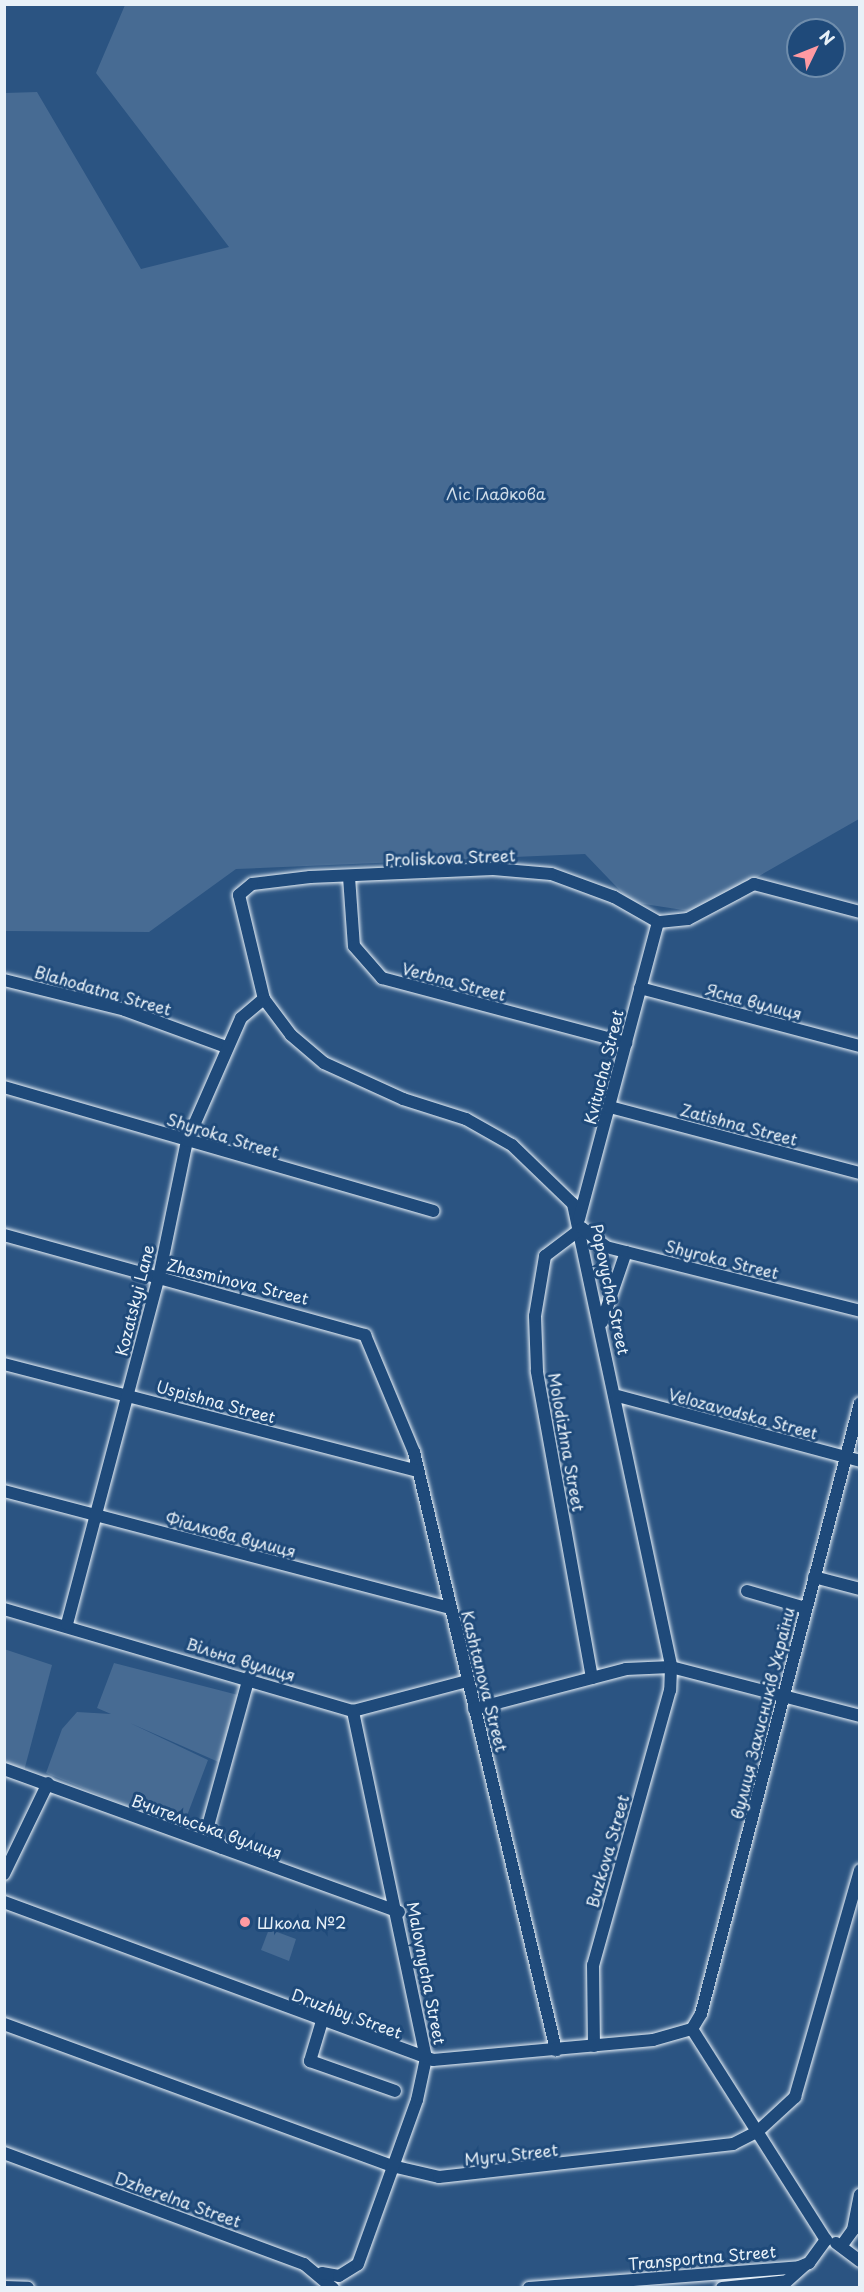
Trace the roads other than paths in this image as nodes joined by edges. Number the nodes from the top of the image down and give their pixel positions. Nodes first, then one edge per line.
1 (349, 877) junction
2 (239, 895) joint
3 (860, 912) edge
4 (658, 922) junction
5 (4, 980) edge
6 (640, 988) junction
7 (264, 999) junction
8 (626, 1043) junction
9 (860, 1046) edge
10 (225, 1047) junction
11 (4, 1087) edge
12 (610, 1107) junction
13 (187, 1141) junction
14 (860, 1173) edge
15 (433, 1211) dead end
16 (580, 1224) junction
17 (4, 1235) edge
18 (626, 1252) junction
19 (159, 1277) junction
20 (860, 1311) edge
21 (602, 1323) junction
22 (359, 1329) joint
23 (4, 1364) edge
24 (126, 1395) junction
25 (618, 1396) junction
26 (860, 1403) edge
27 (845, 1457) junction
28 (860, 1461) edge
29 (418, 1471) junction
30 (4, 1491) edge
31 (93, 1515) junction
32 (813, 1577) junction
33 (860, 1589) edge
34 (747, 1592) dead end
35 (450, 1608) junction
36 (806, 1608) junction
37 (4, 1609) edge
38 (67, 1624) junction
39 (671, 1667) junction
40 (249, 1677) junction
41 (592, 1678) junction
42 (467, 1681) junction
43 (783, 1696) junction
44 (474, 1709) junction
45 (353, 1711) junction
46 (860, 1716) edge
47 (4, 1769) edge
48 (48, 1783) junction
49 (222, 1848) junction
50 (860, 1870) edge
51 (4, 1874) edge
52 (4, 1902) edge
53 (399, 1912) junction
54 (322, 2021) junction
55 (4, 2024) edge
56 (692, 2029) junction
57 (594, 2046) junction
58 (556, 2050) junction
59 (426, 2058) junction
60 (395, 2091) dead end
61 (757, 2132) junction
62 (4, 2153) edge
63 (392, 2166) junction
64 (860, 2195) edge
65 (826, 2240) junction
66 (842, 2245) junction
67 (860, 2261) edge
68 (805, 2265) junction
69 (322, 2273) junction
70 (590, 2286) edge
71 (4, 2287) edge
72 (28, 2288) edge
73 (333, 2288) edge
74 (529, 2288) edge
75 (722, 2288) edge

1 - 2 street, Proliskova Street
1 - 4 street, Proliskova Street
1 - 8 street, Verbna Street
2 - 7 street, Popovycha Street
3 - 4 street
4 - 6 street, Kvitucha Street
5 - 10 street, Blahodatna Street
6 - 8 street, Kvitucha Street
6 - 9 street, Ясна вулиця
7 - 10 street, Kozatskyi Lane
7 - 16 street, Popovycha Street
8 - 12 street, Kvitucha Street
10 - 13 street, Kozatskyi Lane
11 - 13 street, Shyroka Street
12 - 14 street, Zatishna Street
12 - 16 street, Kvitucha Street
13 - 15 street, Shyroka Street
13 - 19 street, Kozatskyi Lane
16 - 18 street, Shyroka Street
16 - 21 street, Popovycha Street
16 - 41 street, Molodizhna Street
17 - 19 street, Zhasminova Street
18 - 20 street, Shyroka Street
18 - 21 street
19 - 22 street, Zhasminova Street
19 - 24 street, Kozatskyi Lane
21 - 25 street, Popovycha Street
22 - 29 street, Kashtanova Street
23 - 24 street, Uspishna Street
24 - 29 street, Uspishna Street
24 - 31 street, Kozatskyi Lane
25 - 27 street, Velozavodska Street
25 - 39 street, Popovycha Street
26 - 27 street, вулиця Захисників України
27 - 28 street, Velozavodska Street
27 - 32 street, вулиця Захисників України
29 - 35 street, Kashtanova Street
30 - 31 street, Фіалкова вулиця
31 - 35 street, Фіалкова вулиця
31 - 38 street, Kozatskyi Lane
32 - 33 street
32 - 36 street, вулиця Захисників України
34 - 36 street
35 - 42 street, Kashtanova Street
36 - 43 street, вулиця Захисників України
37 - 38 street, Вільна вулиця
38 - 40 street, Вільна вулиця
39 - 41 street
39 - 43 street
39 - 57 street, Buzkova Street
40 - 45 street, Вільна вулиця
40 - 49 street
41 - 44 street
42 - 44 street, Kashtanova Street
42 - 45 street
43 - 46 street
43 - 56 street, вулиця Захисників України
44 - 58 street, Kashtanova Street
45 - 53 street, Malovnycha Street
47 - 48 street, Вчительська вулиця
48 - 49 street, Вчительська вулиця
48 - 51 street
49 - 53 street, Вчительська вулиця
50 - 61 street, Myru Street
52 - 54 street, Druzhby Street
53 - 59 street, Malovnycha Street
54 - 59 street, Druzhby Street
54 - 60 street
55 - 63 street, Myru Street
56 - 57 street, Druzhby Street
56 - 61 street
57 - 58 street, Druzhby Street
58 - 59 street, Druzhby Street
59 - 63 street, Malovnycha Street
61 - 63 street, Myru Street
61 - 65 street
62 - 69 street, Dzherelna Street
63 - 69 street, Malovnycha Street
64 - 66 street
65 - 66 street
65 - 68 street
66 - 67 street
68 - 70 street, Transportna Street
68 - 75 street
69 - 73 street
70 - 74 street, Transportna Street
71 - 72 street

